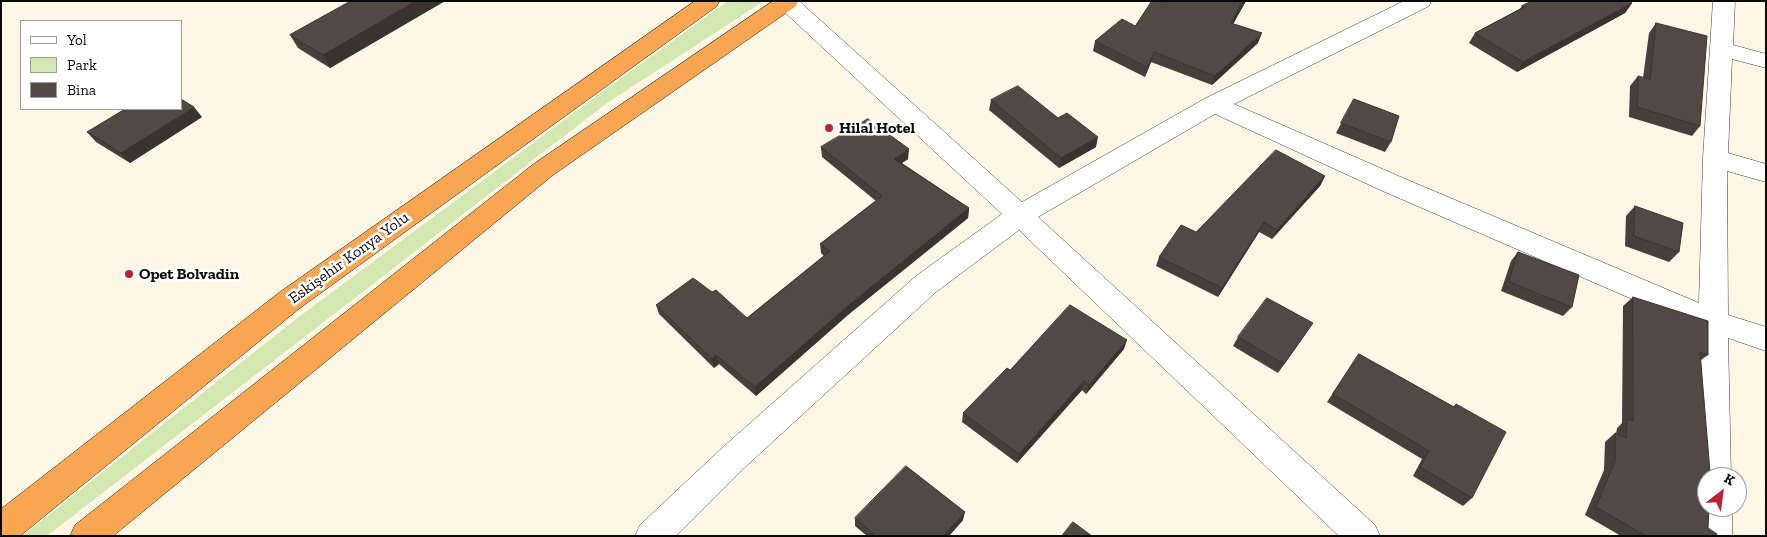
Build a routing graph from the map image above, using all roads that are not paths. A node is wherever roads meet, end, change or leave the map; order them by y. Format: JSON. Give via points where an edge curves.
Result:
{"nodes":[{"id":1,"x":709,"y":1,"type":"edge"},
{"id":2,"x":1422,"y":1,"type":"edge"},
{"id":3,"x":1724,"y":1,"type":"edge"},
{"id":4,"x":787,"y":2,"type":"edge"},
{"id":5,"x":1721,"y":49,"type":"junction"},
{"id":6,"x":1766,"y":62,"type":"edge"},
{"id":7,"x":1214,"y":104,"type":"junction"},
{"id":8,"x":1715,"y":158,"type":"junction"},
{"id":9,"x":1766,"y":174,"type":"edge"},
{"id":10,"x":1020,"y":215,"type":"junction"},
{"id":11,"x":1715,"y":322,"type":"junction"},
{"id":12,"x":1766,"y":339,"type":"edge"},
{"id":13,"x":1715,"y":467,"type":"edge"},
{"id":14,"x":1715,"y":517,"type":"edge"},
{"id":15,"x":1,"y":530,"type":"edge"},
{"id":16,"x":86,"y":536,"type":"edge"},
{"id":17,"x":652,"y":536,"type":"edge"},
{"id":18,"x":1363,"y":536,"type":"edge"},
{"id":19,"x":1715,"y":536,"type":"edge"}],
"edges":[{"from":1,"to":15,"type":"highway","name":"Eskişehir Konya Yolu","via":[[290,300]]},
{"from":2,"to":7,"type":"street"},
{"from":3,"to":5,"type":"street"},
{"from":4,"to":10,"type":"street"},
{"from":4,"to":16,"type":"highway","via":[[544,169]]},
{"from":5,"to":6,"type":"street"},
{"from":5,"to":8,"type":"street"},
{"from":7,"to":10,"type":"street"},
{"from":7,"to":11,"type":"street","via":[[1403,189]]},
{"from":8,"to":9,"type":"street"},
{"from":8,"to":11,"type":"street"},
{"from":10,"to":17,"type":"street","via":[[926,284],[732,459]]},
{"from":10,"to":18,"type":"street"},
{"from":11,"to":12,"type":"street"},
{"from":11,"to":13,"type":"street"},
{"from":14,"to":19,"type":"street"}]}
